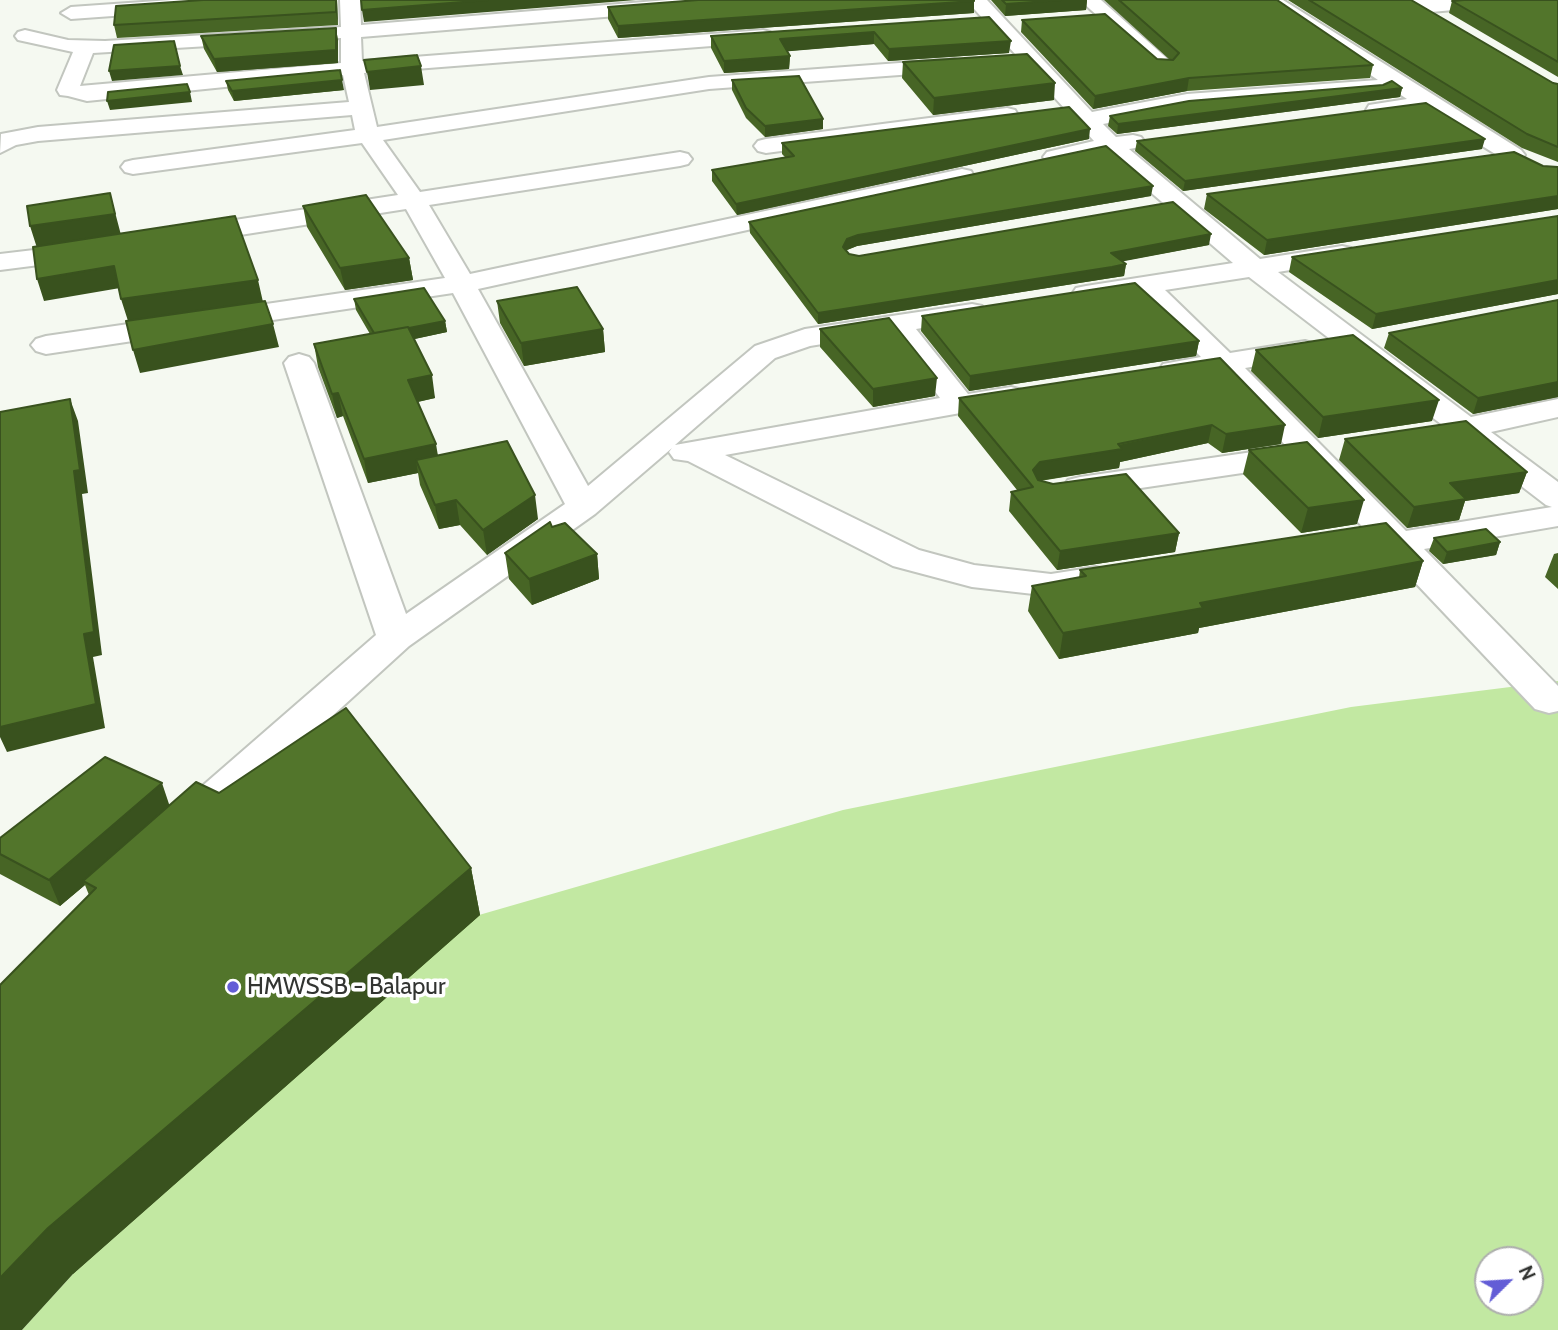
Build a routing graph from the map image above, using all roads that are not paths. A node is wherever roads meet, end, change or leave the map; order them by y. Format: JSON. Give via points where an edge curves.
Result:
{"nodes":[{"id":1,"x":99,"y":0,"type":"edge"},
{"id":2,"x":251,"y":0,"type":"edge"},
{"id":3,"x":350,"y":0,"type":"edge"},
{"id":4,"x":738,"y":0,"type":"edge"},
{"id":5,"x":1270,"y":0,"type":"edge"},
{"id":6,"x":1487,"y":0,"type":"edge"},
{"id":7,"x":650,"y":3,"type":"edge"},
{"id":8,"x":1413,"y":4,"type":"edge"},
{"id":9,"x":1087,"y":10,"type":"edge"},
{"id":10,"x":972,"y":11,"type":"edge"},
{"id":11,"x":71,"y":13,"type":"junction"},
{"id":12,"x":997,"y":23,"type":"junction"},
{"id":13,"x":1029,"y":23,"type":"edge"},
{"id":14,"x":1454,"y":28,"type":"edge"},
{"id":15,"x":349,"y":32,"type":"junction"},
{"id":16,"x":778,"y":35,"type":"edge"},
{"id":17,"x":25,"y":36,"type":"junction"},
{"id":18,"x":0,"y":40,"type":"edge"},
{"id":19,"x":670,"y":42,"type":"junction"},
{"id":20,"x":85,"y":48,"type":"junction"},
{"id":21,"x":1031,"y":60,"type":"junction"},
{"id":22,"x":1004,"y":62,"type":"edge"},
{"id":23,"x":978,"y":64,"type":"edge"},
{"id":24,"x":1164,"y":66,"type":"edge"},
{"id":25,"x":352,"y":68,"type":"junction"},
{"id":26,"x":1399,"y":85,"type":"junction"},
{"id":27,"x":68,"y":90,"type":"junction"},
{"id":28,"x":1428,"y":103,"type":"junction"},
{"id":29,"x":360,"y":108,"type":"junction"},
{"id":30,"x":1081,"y":113,"type":"junction"},
{"id":31,"x":1359,"y":113,"type":"edge"},
{"id":32,"x":368,"y":135,"type":"junction"},
{"id":33,"x":1152,"y":140,"type":"edge"},
{"id":34,"x":5,"y":142,"type":"edge"},
{"id":35,"x":1110,"y":145,"type":"junction"},
{"id":36,"x":766,"y":146,"type":"dead end"},
{"id":37,"x":1513,"y":155,"type":"junction"},
{"id":38,"x":680,"y":159,"type":"dead end"},
{"id":39,"x":1473,"y":160,"type":"edge"},
{"id":40,"x":1030,"y":162,"type":"edge"},
{"id":41,"x":133,"y":167,"type":"dead end"},
{"id":42,"x":1537,"y":167,"type":"edge"},
{"id":43,"x":990,"y":171,"type":"edge"},
{"id":44,"x":412,"y":198,"type":"junction"},
{"id":45,"x":1204,"y":198,"type":"dead end"},
{"id":46,"x":1177,"y":202,"type":"junction"},
{"id":47,"x":1150,"y":207,"type":"edge"},
{"id":48,"x":171,"y":238,"type":"edge"},
{"id":49,"x":1379,"y":248,"type":"edge"},
{"id":50,"x":104,"y":249,"type":"edge"},
{"id":51,"x":0,"y":262,"type":"edge"},
{"id":52,"x":1255,"y":268,"type":"junction"},
{"id":53,"x":462,"y":284,"type":"junction"},
{"id":54,"x":1144,"y":285,"type":"junction"},
{"id":55,"x":1062,"y":298,"type":"edge"},
{"id":56,"x":1007,"y":307,"type":"edge"},
{"id":57,"x":897,"y":324,"type":"junction"},
{"id":58,"x":1370,"y":340,"type":"junction"},
{"id":59,"x":46,"y":345,"type":"dead end"},
{"id":60,"x":1223,"y":362,"type":"junction"},
{"id":61,"x":299,"y":363,"type":"dead end"},
{"id":62,"x":1144,"y":374,"type":"edge"},
{"id":63,"x":1039,"y":391,"type":"edge"},
{"id":64,"x":960,"y":404,"type":"junction"},
{"id":65,"x":1558,"y":408,"type":"edge"},
{"id":66,"x":1467,"y":428,"type":"junction"},
{"id":67,"x":1415,"y":436,"type":"edge"},
{"id":68,"x":1350,"y":447,"type":"edge"},
{"id":69,"x":693,"y":451,"type":"junction"},
{"id":70,"x":1311,"y":453,"type":"junction"},
{"id":71,"x":638,"y":461,"type":"junction"},
{"id":72,"x":1050,"y":491,"type":"edge"},
{"id":73,"x":1558,"y":498,"type":"edge"},
{"id":74,"x":583,"y":507,"type":"junction"},
{"id":75,"x":1558,"y":516,"type":"edge"},
{"id":76,"x":1392,"y":538,"type":"junction"},
{"id":77,"x":1347,"y":539,"type":"edge"},
{"id":78,"x":1132,"y":572,"type":"edge"},
{"id":79,"x":397,"y":638,"type":"junction"},
{"id":80,"x":1558,"y":663,"type":"edge"},
{"id":81,"x":1518,"y":669,"type":"junction"},
{"id":82,"x":1549,"y":700,"type":"dead end"},
{"id":83,"x":167,"y":842,"type":"edge"}],
"edges":[{"from":1,"to":11,"type":"street"},
{"from":2,"to":11,"type":"street"},
{"from":3,"to":15,"type":"street"},
{"from":4,"to":7,"type":"street"},
{"from":5,"to":26,"type":"street"},
{"from":6,"to":8,"type":"street"},
{"from":7,"to":15,"type":"street"},
{"from":7,"to":19,"type":"street"},
{"from":8,"to":14,"type":"street"},
{"from":9,"to":24,"type":"street","via":[[1110,17]]},
{"from":10,"to":12,"type":"street"},
{"from":11,"to":17,"type":"street"},
{"from":12,"to":13,"type":"street"},
{"from":12,"to":21,"type":"street"},
{"from":15,"to":20,"type":"street"},
{"from":15,"to":25,"type":"street"},
{"from":16,"to":19,"type":"street"},
{"from":17,"to":18,"type":"street"},
{"from":17,"to":20,"type":"street"},
{"from":19,"to":25,"type":"street"},
{"from":20,"to":27,"type":"street"},
{"from":21,"to":22,"type":"street"},
{"from":21,"to":30,"type":"street"},
{"from":23,"to":32,"type":"street","via":[[709,83]]},
{"from":25,"to":27,"type":"street","via":[[87,94]]},
{"from":25,"to":29,"type":"street"},
{"from":26,"to":28,"type":"street"},
{"from":26,"to":30,"type":"street"},
{"from":27,"to":34,"type":"street"},
{"from":28,"to":31,"type":"street"},
{"from":28,"to":37,"type":"street"},
{"from":29,"to":32,"type":"street"},
{"from":29,"to":34,"type":"street"},
{"from":30,"to":35,"type":"street"},
{"from":30,"to":36,"type":"street","via":[[1041,111]]},
{"from":32,"to":41,"type":"street"},
{"from":32,"to":44,"type":"street"},
{"from":33,"to":35,"type":"street"},
{"from":35,"to":40,"type":"street"},
{"from":35,"to":46,"type":"street"},
{"from":37,"to":39,"type":"street"},
{"from":37,"to":42,"type":"street"},
{"from":38,"to":44,"type":"street"},
{"from":43,"to":53,"type":"street"},
{"from":44,"to":48,"type":"street"},
{"from":44,"to":53,"type":"street"},
{"from":45,"to":46,"type":"street"},
{"from":46,"to":47,"type":"street"},
{"from":46,"to":52,"type":"street"},
{"from":49,"to":52,"type":"street"},
{"from":50,"to":51,"type":"street"},
{"from":52,"to":54,"type":"street"},
{"from":52,"to":58,"type":"street"},
{"from":53,"to":59,"type":"street"},
{"from":53,"to":74,"type":"street"},
{"from":54,"to":55,"type":"street"},
{"from":54,"to":60,"type":"street"},
{"from":56,"to":57,"type":"street"},
{"from":57,"to":64,"type":"street"},
{"from":57,"to":71,"type":"street","via":[[805,338],[765,352]]},
{"from":58,"to":60,"type":"street"},
{"from":58,"to":66,"type":"street"},
{"from":60,"to":62,"type":"street"},
{"from":60,"to":70,"type":"street"},
{"from":61,"to":79,"type":"street"},
{"from":63,"to":64,"type":"street"},
{"from":64,"to":69,"type":"street"},
{"from":65,"to":66,"type":"street"},
{"from":66,"to":67,"type":"street"},
{"from":66,"to":73,"type":"street"},
{"from":68,"to":70,"type":"street"},
{"from":69,"to":71,"type":"street"},
{"from":69,"to":78,"type":"street","via":[[906,558],[972,576],[1051,584]]},
{"from":70,"to":72,"type":"street"},
{"from":70,"to":76,"type":"street"},
{"from":71,"to":74,"type":"street"},
{"from":74,"to":79,"type":"street"},
{"from":75,"to":76,"type":"street"},
{"from":76,"to":77,"type":"street"},
{"from":76,"to":81,"type":"street"},
{"from":79,"to":83,"type":"street"},
{"from":80,"to":81,"type":"street"},
{"from":81,"to":82,"type":"street"}]}
